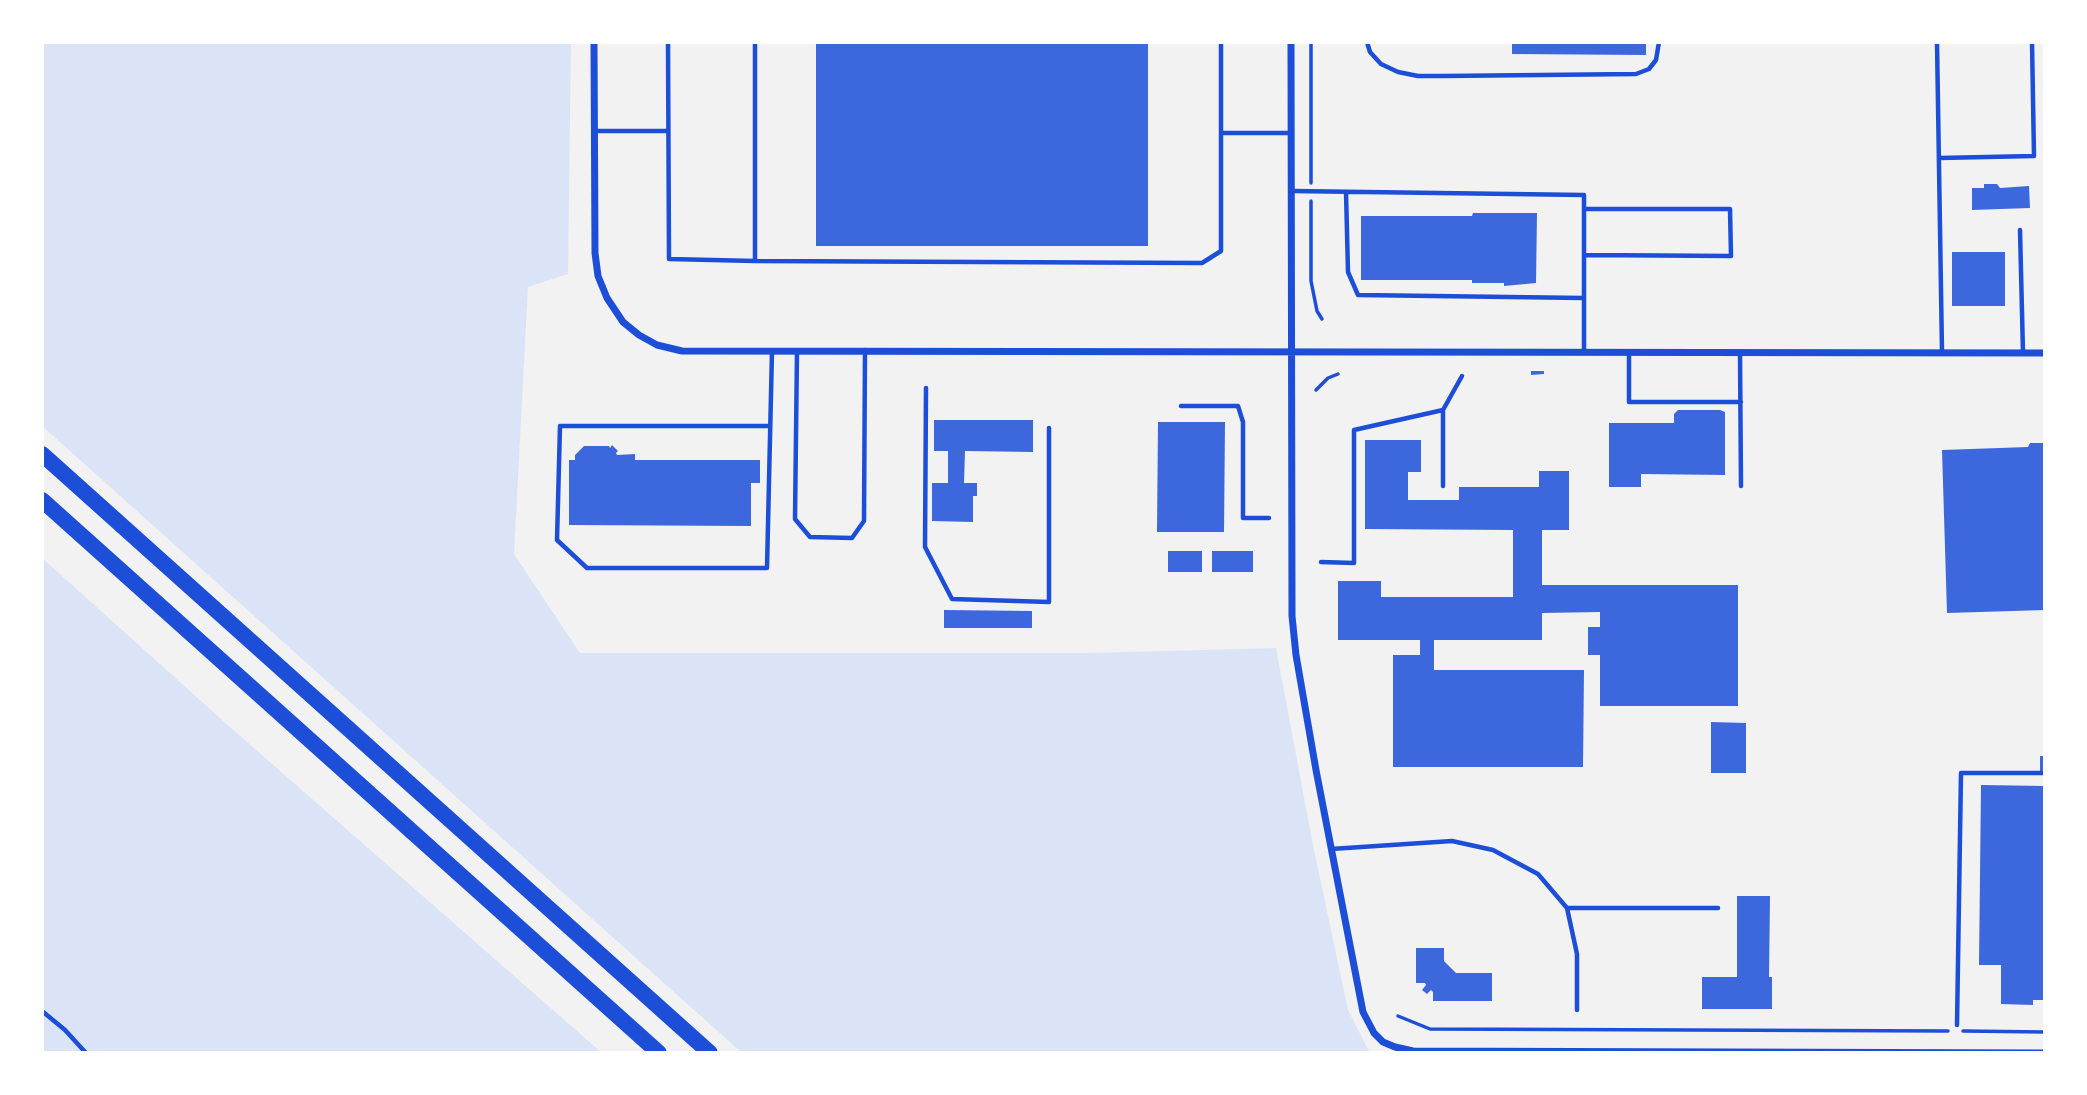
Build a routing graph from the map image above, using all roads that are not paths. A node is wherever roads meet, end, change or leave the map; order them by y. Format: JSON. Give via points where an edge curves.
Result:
{"nodes":[{"id":1,"x":594,"y":42,"type":"edge"},
{"id":2,"x":668,"y":42,"type":"edge"},
{"id":3,"x":755,"y":42,"type":"edge"},
{"id":4,"x":1221,"y":42,"type":"edge"},
{"id":5,"x":1291,"y":42,"type":"edge"},
{"id":6,"x":1367,"y":42,"type":"edge"},
{"id":7,"x":1659,"y":42,"type":"edge"},
{"id":8,"x":1937,"y":42,"type":"edge"},
{"id":9,"x":2032,"y":42,"type":"edge"},
{"id":10,"x":593,"y":131,"type":"junction"},
{"id":11,"x":668,"y":131,"type":"junction"},
{"id":12,"x":1291,"y":133,"type":"junction"},
{"id":13,"x":1221,"y":134,"type":"junction"},
{"id":14,"x":1939,"y":158,"type":"junction"},
{"id":15,"x":1291,"y":191,"type":"junction"},
{"id":16,"x":1346,"y":192,"type":"junction"},
{"id":17,"x":1584,"y":209,"type":"junction"},
{"id":18,"x":2020,"y":230,"type":"dead end"},
{"id":19,"x":1584,"y":255,"type":"junction"},
{"id":20,"x":755,"y":261,"type":"junction"},
{"id":21,"x":1584,"y":298,"type":"junction"},
{"id":22,"x":772,"y":350,"type":"junction"},
{"id":23,"x":797,"y":350,"type":"junction"},
{"id":24,"x":865,"y":350,"type":"junction"},
{"id":25,"x":1292,"y":353,"type":"junction"},
{"id":26,"x":1584,"y":353,"type":"junction"},
{"id":27,"x":1629,"y":353,"type":"junction"},
{"id":28,"x":1740,"y":353,"type":"junction"},
{"id":29,"x":1942,"y":353,"type":"junction"},
{"id":30,"x":2023,"y":353,"type":"junction"},
{"id":31,"x":2045,"y":353,"type":"edge"},
{"id":32,"x":1462,"y":376,"type":"dead end"},
{"id":33,"x":926,"y":388,"type":"dead end"},
{"id":34,"x":1741,"y":402,"type":"junction"},
{"id":35,"x":1181,"y":406,"type":"dead end"},
{"id":36,"x":1443,"y":410,"type":"junction"},
{"id":37,"x":770,"y":426,"type":"junction"},
{"id":38,"x":1049,"y":428,"type":"dead end"},
{"id":39,"x":42,"y":454,"type":"edge"},
{"id":40,"x":1443,"y":486,"type":"dead end"},
{"id":41,"x":1741,"y":486,"type":"dead end"},
{"id":42,"x":42,"y":500,"type":"edge"},
{"id":43,"x":1269,"y":518,"type":"dead end"},
{"id":44,"x":1321,"y":562,"type":"dead end"},
{"id":45,"x":2045,"y":773,"type":"edge"},
{"id":46,"x":1331,"y":849,"type":"junction"},
{"id":47,"x":1567,"y":908,"type":"junction"},
{"id":48,"x":1718,"y":908,"type":"dead end"},
{"id":49,"x":1577,"y":1010,"type":"dead end"},
{"id":50,"x":42,"y":1011,"type":"edge"},
{"id":51,"x":1957,"y":1025,"type":"dead end"},
{"id":52,"x":2045,"y":1052,"type":"edge"},
{"id":53,"x":86,"y":1053,"type":"edge"},
{"id":54,"x":659,"y":1053,"type":"edge"},
{"id":55,"x":710,"y":1053,"type":"edge"}],
"edges":[{"from":1,"to":10,"type":"street"},
{"from":2,"to":11,"type":"lane"},
{"from":3,"to":20,"type":"lane"},
{"from":4,"to":13,"type":"lane"},
{"from":5,"to":12,"type":"street"},
{"from":6,"to":7,"type":"lane","via":[[1381,64],[1418,76],[1636,74],[1656,60]]},
{"from":8,"to":14,"type":"lane"},
{"from":9,"to":14,"type":"lane","via":[[2034,156]]},
{"from":10,"to":11,"type":"lane"},
{"from":10,"to":22,"type":"street","via":[[594,253],[607,298],[623,322],[657,345],[682,351]]},
{"from":11,"to":20,"type":"lane","via":[[669,259]]},
{"from":12,"to":13,"type":"lane"},
{"from":12,"to":15,"type":"street"},
{"from":13,"to":20,"type":"lane","via":[[1221,251],[1202,263]]},
{"from":14,"to":29,"type":"lane"},
{"from":15,"to":16,"type":"lane"},
{"from":15,"to":25,"type":"street"},
{"from":16,"to":17,"type":"lane","via":[[1584,195]]},
{"from":16,"to":21,"type":"lane","via":[[1348,272],[1358,295]]},
{"from":17,"to":19,"type":"lane"},
{"from":17,"to":19,"type":"lane","via":[[1730,209],[1731,256]]},
{"from":18,"to":30,"type":"lane"},
{"from":19,"to":21,"type":"lane"},
{"from":21,"to":26,"type":"lane"},
{"from":22,"to":23,"type":"street"},
{"from":22,"to":37,"type":"lane"},
{"from":23,"to":24,"type":"street"},
{"from":23,"to":24,"type":"lane","via":[[795,519],[810,537],[852,538],[864,521]]},
{"from":24,"to":25,"type":"street"},
{"from":25,"to":26,"type":"street"},
{"from":25,"to":46,"type":"street","via":[[1292,616]]},
{"from":26,"to":27,"type":"street"},
{"from":27,"to":28,"type":"street"},
{"from":27,"to":34,"type":"lane","via":[[1629,402]]},
{"from":28,"to":29,"type":"street"},
{"from":28,"to":34,"type":"lane"},
{"from":29,"to":30,"type":"street"},
{"from":30,"to":31,"type":"street"},
{"from":32,"to":36,"type":"lane"},
{"from":33,"to":38,"type":"lane","via":[[925,547],[952,599],[1049,602]]},
{"from":34,"to":41,"type":"lane"},
{"from":35,"to":43,"type":"lane","via":[[1238,405],[1243,422],[1243,518]]},
{"from":36,"to":40,"type":"lane"},
{"from":36,"to":44,"type":"lane","via":[[1354,430],[1354,563]]},
{"from":37,"to":37,"type":"lane","via":[[767,568],[587,568],[557,540],[560,426]]},
{"from":39,"to":55,"type":"highway"},
{"from":42,"to":54,"type":"highway"},
{"from":45,"to":51,"type":"lane","via":[[1961,773]]},
{"from":46,"to":47,"type":"lane","via":[[1452,841],[1493,850],[1538,874]]},
{"from":46,"to":52,"type":"street","via":[[1363,1012],[1374,1033],[1395,1047],[1413,1051]]},
{"from":47,"to":48,"type":"lane"},
{"from":47,"to":49,"type":"lane","via":[[1577,954]]},
{"from":50,"to":53,"type":"lane"}]}
